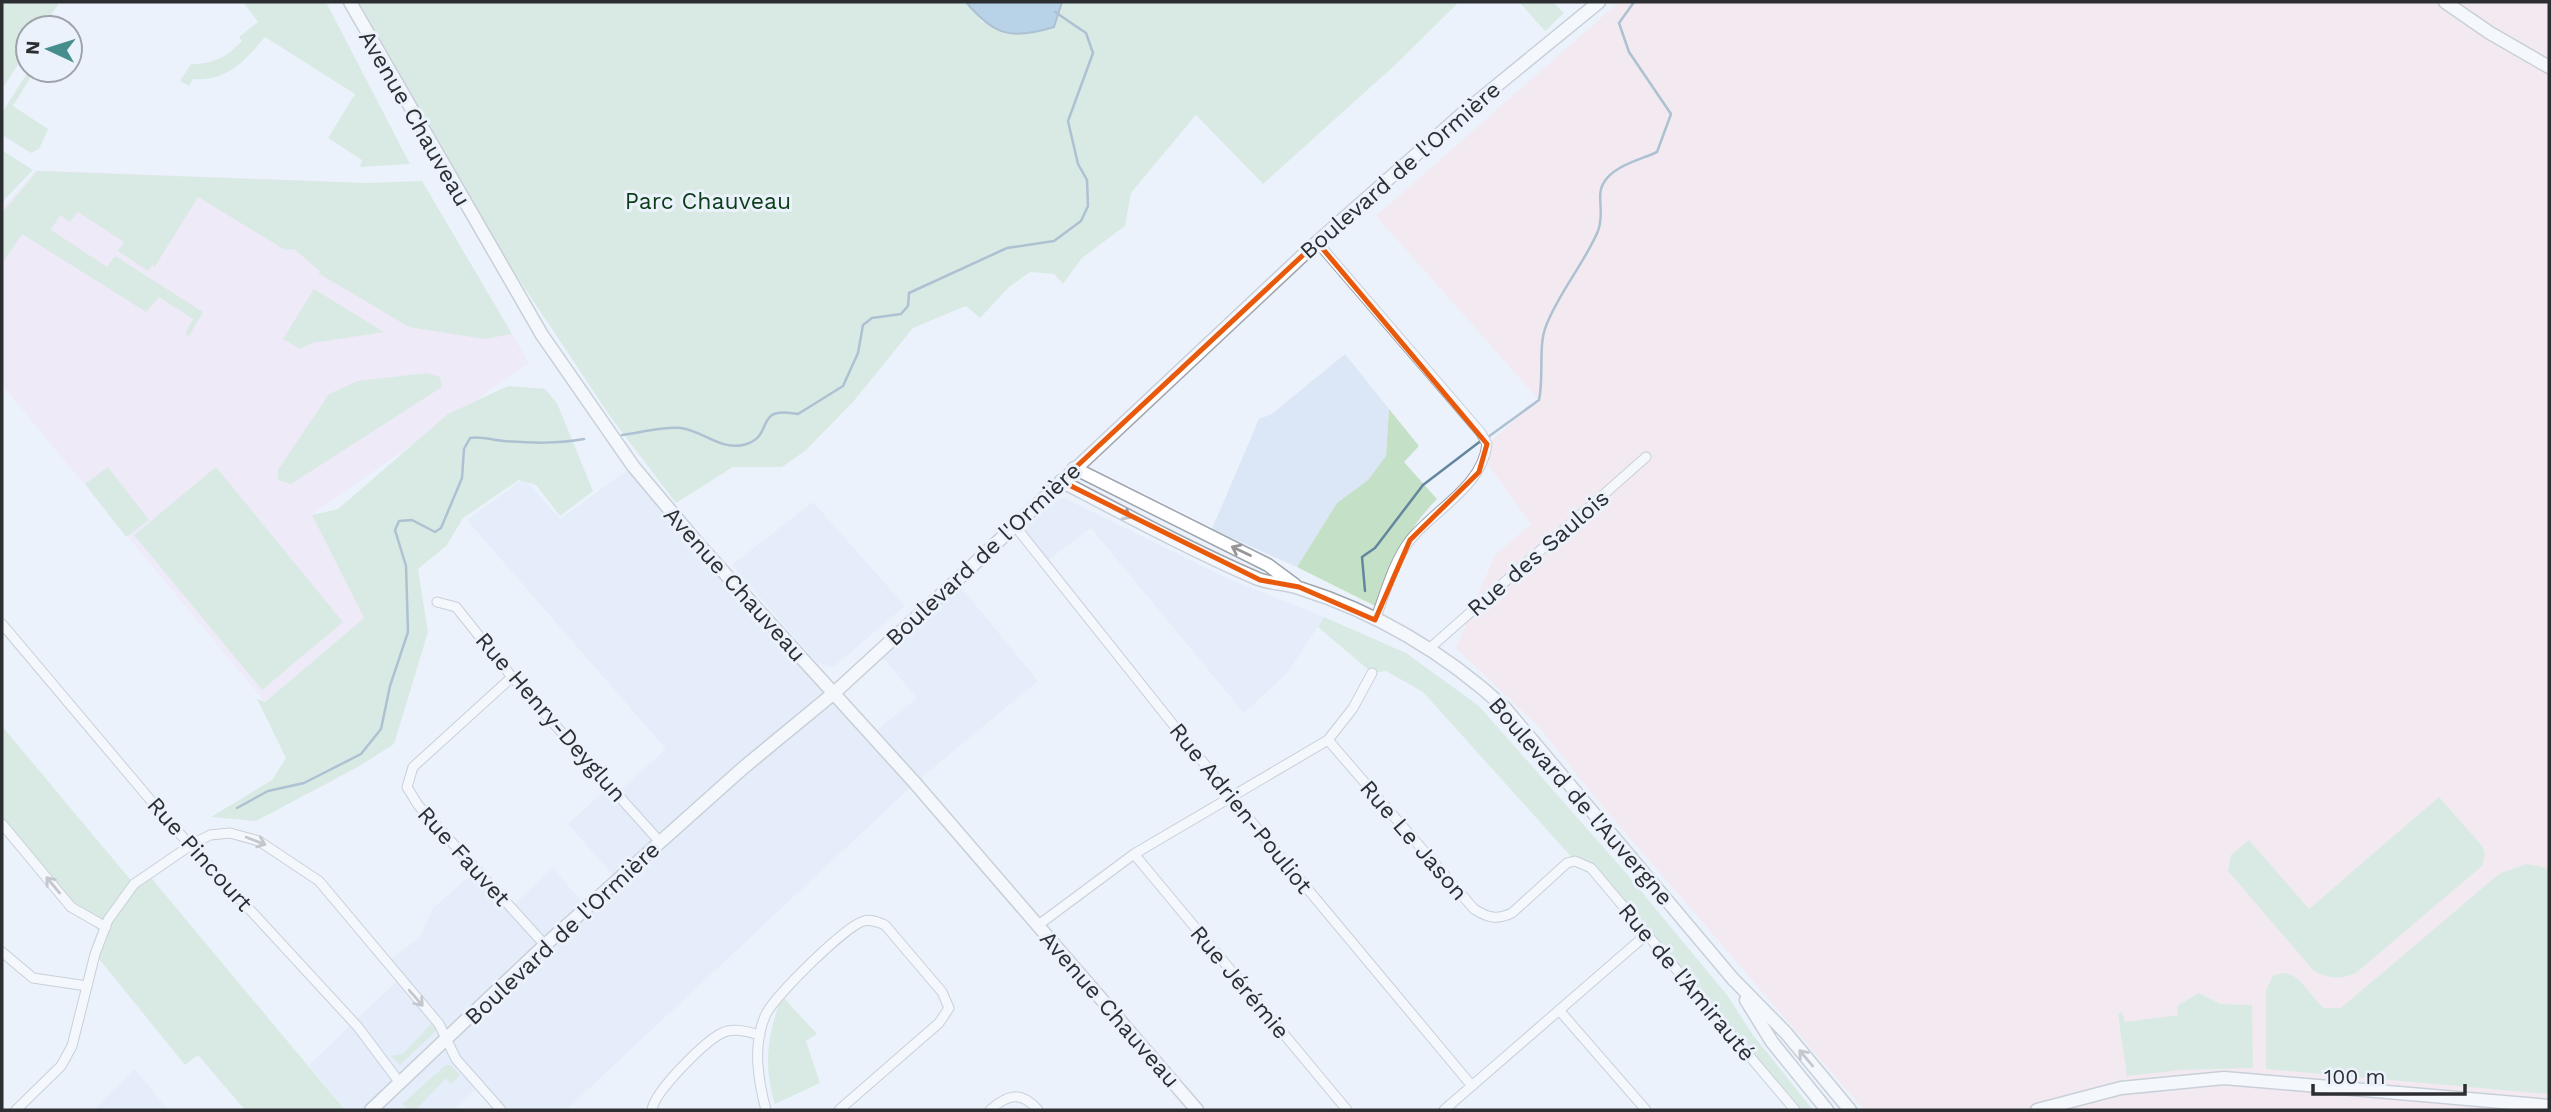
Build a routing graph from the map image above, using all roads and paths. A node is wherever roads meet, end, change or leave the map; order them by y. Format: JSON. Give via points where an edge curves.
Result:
{"nodes":[{"id":1,"x":350,"y":2,"type":"edge"},
{"id":2,"x":1599,"y":2,"type":"edge"},
{"id":3,"x":2445,"y":2,"type":"edge"},
{"id":4,"x":2549,"y":66,"type":"edge"},
{"id":5,"x":1317,"y":242,"type":"junction"},
{"id":6,"x":1646,"y":457,"type":"dead end"},
{"id":7,"x":1074,"y":468,"type":"junction"},
{"id":8,"x":1061,"y":481,"type":"junction"},
{"id":9,"x":1015,"y":526,"type":"junction"},
{"id":10,"x":1299,"y":587,"type":"junction"},
{"id":11,"x":437,"y":602,"type":"dead end"},
{"id":12,"x":1376,"y":620,"type":"junction"},
{"id":13,"x":2,"y":624,"type":"edge"},
{"id":14,"x":1430,"y":648,"type":"junction"},
{"id":15,"x":1372,"y":673,"type":"dead end"},
{"id":16,"x":512,"y":677,"type":"junction"},
{"id":17,"x":834,"y":692,"type":"junction"},
{"id":18,"x":1328,"y":740,"type":"junction"},
{"id":19,"x":1230,"y":796,"type":"junction"},
{"id":20,"x":2,"y":824,"type":"edge"},
{"id":21,"x":660,"y":842,"type":"junction"},
{"id":22,"x":191,"y":845,"type":"junction"},
{"id":23,"x":1134,"y":854,"type":"junction"},
{"id":24,"x":1576,"y":861,"type":"joint"},
{"id":25,"x":1037,"y":926,"type":"junction"},
{"id":26,"x":106,"y":927,"type":"junction"},
{"id":27,"x":1647,"y":934,"type":"junction"},
{"id":28,"x":545,"y":944,"type":"junction"},
{"id":29,"x":2,"y":952,"type":"edge"},
{"id":30,"x":1733,"y":979,"type":"junction"},
{"id":31,"x":86,"y":986,"type":"junction"},
{"id":32,"x":1559,"y":1010,"type":"junction"},
{"id":33,"x":760,"y":1035,"type":"junction"},
{"id":34,"x":448,"y":1040,"type":"junction"},
{"id":35,"x":400,"y":1083,"type":"junction"},
{"id":36,"x":1472,"y":1086,"type":"junction"},
{"id":37,"x":2058,"y":1105,"type":"junction"},
{"id":38,"x":2549,"y":1105,"type":"edge"},
{"id":39,"x":16,"y":1110,"type":"edge"},
{"id":40,"x":370,"y":1110,"type":"edge"},
{"id":41,"x":500,"y":1110,"type":"edge"},
{"id":42,"x":652,"y":1110,"type":"edge"},
{"id":43,"x":766,"y":1110,"type":"edge"},
{"id":44,"x":839,"y":1110,"type":"edge"},
{"id":45,"x":990,"y":1110,"type":"edge"},
{"id":46,"x":1038,"y":1110,"type":"edge"},
{"id":47,"x":1197,"y":1110,"type":"edge"},
{"id":48,"x":1347,"y":1110,"type":"edge"},
{"id":49,"x":1444,"y":1110,"type":"edge"},
{"id":50,"x":1646,"y":1110,"type":"edge"},
{"id":51,"x":1794,"y":1110,"type":"edge"},
{"id":52,"x":1827,"y":1110,"type":"edge"},
{"id":53,"x":1850,"y":1110,"type":"edge"},
{"id":54,"x":2037,"y":1110,"type":"edge"},
{"id":55,"x":2046,"y":1110,"type":"edge"}],
"edges":[{"from":1,"to":17,"type":"main road","name":"Avenue Chauveau","via":[[488,245],[596,415],[665,507]]},
{"from":2,"to":5,"type":"main road","name":"Boulevard de l'Ormière"},
{"from":3,"to":4,"type":"main road"},
{"from":5,"to":7,"type":"main road","name":"Boulevard de l'Ormière"},
{"from":5,"to":12,"type":"street","via":[[1487,444],[1479,472],[1410,540]]},
{"from":6,"to":14,"type":"street","name":"Rue des Saulois"},
{"from":7,"to":8,"type":"main road","name":"Boulevard de l'Ormière"},
{"from":10,"to":7,"type":"main road","name":"Boulevard de l'Auvergne","one_way":true,"via":[[1268,565]]},
{"from":8,"to":9,"type":"main road","name":"Boulevard de l'Ormière"},
{"from":8,"to":10,"type":"main road","name":"Boulevard de l'Auvergne","one_way":true,"via":[[1261,580]]},
{"from":9,"to":17,"type":"main road","name":"Boulevard de l'Ormière"},
{"from":9,"to":19,"type":"street","name":"Rue Adrien-Pouliot"},
{"from":10,"to":12,"type":"main road","name":"Boulevard de l'Auvergne"},
{"from":11,"to":16,"type":"street","name":"Rue Henry-Deyglun","via":[[456,607]]},
{"from":12,"to":14,"type":"main road","name":"Boulevard de l'Auvergne"},
{"from":13,"to":22,"type":"street","name":"Rue Pincourt"},
{"from":14,"to":30,"type":"main road","name":"Boulevard de l'Auvergne","via":[[1505,708]]},
{"from":15,"to":18,"type":"street"},
{"from":16,"to":21,"type":"street","name":"Rue Henry-Deyglun"},
{"from":16,"to":28,"type":"street","name":"Rue Fauvet","via":[[413,767],[407,787]]},
{"from":17,"to":21,"type":"main road","name":"Boulevard de l'Ormière"},
{"from":17,"to":25,"type":"main road","name":"Avenue Chauveau"},
{"from":18,"to":19,"type":"street"},
{"from":18,"to":24,"type":"street","name":"Rue Le Jason","via":[[1482,914],[1502,918],[1512,913],[1559,868]]},
{"from":19,"to":23,"type":"street"},
{"from":19,"to":36,"type":"street","name":"Rue Adrien-Pouliot"},
{"from":26,"to":20,"type":"street","one_way":true,"via":[[71,907]]},
{"from":21,"to":28,"type":"main road","name":"Boulevard de l'Ormière"},
{"from":22,"to":26,"type":"street","via":[[134,884]]},
{"from":22,"to":34,"type":"street","one_way":true,"via":[[210,835],[230,833],[259,841],[289,858],[319,881]]},
{"from":22,"to":35,"type":"street","name":"Rue Pincourt","via":[[358,1027]]},
{"from":23,"to":25,"type":"street"},
{"from":23,"to":48,"type":"street","name":"Rue Jérémie"},
{"from":24,"to":27,"type":"street","name":"Rue de l'Amirauté","via":[[1591,868]]},
{"from":25,"to":47,"type":"main road","name":"Avenue Chauveau"},
{"from":26,"to":31,"type":"street"},
{"from":27,"to":32,"type":"street"},
{"from":27,"to":51,"type":"street","name":"Rue de l'Amirauté"},
{"from":28,"to":34,"type":"main road","name":"Boulevard de l'Ormière"},
{"from":29,"to":31,"type":"street","via":[[33,978]]},
{"from":30,"to":52,"type":"main road","name":"Boulevard de l'Auvergne","via":[[1772,1042]]},
{"from":53,"to":30,"type":"main road","name":"Boulevard de l'Auvergne","one_way":true,"via":[[1786,1033]]},
{"from":31,"to":39,"type":"street","via":[[72,1046],[61,1066]]},
{"from":32,"to":36,"type":"street"},
{"from":32,"to":50,"type":"street"},
{"from":33,"to":42,"type":"street","via":[[734,1030],[722,1033],[661,1092]]},
{"from":33,"to":43,"type":"street","via":[[759,1077]]},
{"from":33,"to":44,"type":"street","via":[[775,1000],[852,927],[871,920],[885,925],[942,992],[949,1009],[939,1023]]},
{"from":34,"to":35,"type":"main road","name":"Boulevard de l'Ormière"},
{"from":34,"to":41,"type":"street","via":[[456,1059]]},
{"from":35,"to":40,"type":"main road","name":"Boulevard de l'Ormière"},
{"from":36,"to":49,"type":"street"},
{"from":37,"to":38,"type":"main road","via":[[2121,1088],[2224,1078]]},
{"from":37,"to":54,"type":"main road"},
{"from":37,"to":55,"type":"main road"},
{"from":45,"to":46,"type":"street","via":[[1015,1096],[1025,1097]]}]}
